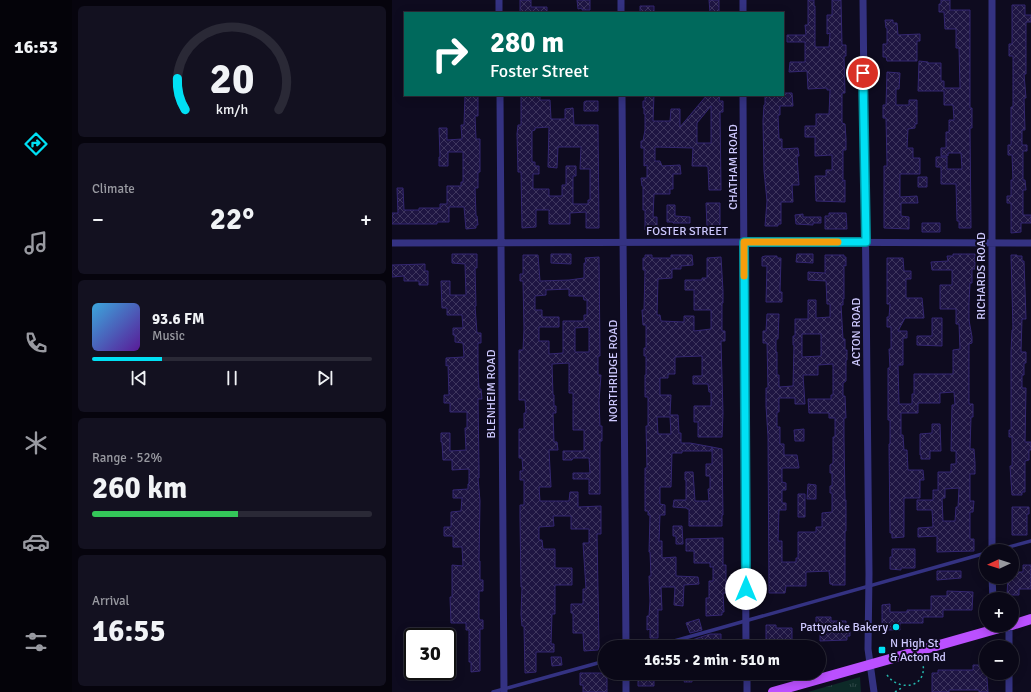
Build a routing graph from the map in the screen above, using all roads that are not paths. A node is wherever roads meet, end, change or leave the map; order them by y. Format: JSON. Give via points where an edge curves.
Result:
{"nodes":[{"id":1,"x":499,"y":0,"type":"edge"},
{"id":2,"x":621,"y":0,"type":"edge"},
{"id":3,"x":743,"y":0,"type":"edge"},
{"id":4,"x":863,"y":0,"type":"edge"},
{"id":5,"x":992,"y":0,"type":"edge"},
{"id":6,"x":499,"y":12,"type":"edge"},
{"id":7,"x":621,"y":12,"type":"edge"},
{"id":8,"x":743,"y":12,"type":"edge"},
{"id":9,"x":500,"y":96,"type":"edge"},
{"id":10,"x":622,"y":96,"type":"edge"},
{"id":11,"x":743,"y":96,"type":"edge"},
{"id":12,"x":501,"y":242,"type":"junction"},
{"id":13,"x":623,"y":242,"type":"junction"},
{"id":14,"x":744,"y":242,"type":"junction"},
{"id":15,"x":866,"y":242,"type":"junction"},
{"id":16,"x":392,"y":243,"type":"edge"},
{"id":17,"x":992,"y":243,"type":"junction"},
{"id":18,"x":1031,"y":243,"type":"edge"},
{"id":19,"x":1031,"y":541,"type":"edge"},
{"id":20,"x":993,"y":544,"type":"edge"},
{"id":21,"x":1019,"y":544,"type":"edge"},
{"id":22,"x":979,"y":555,"type":"edge"},
{"id":23,"x":869,"y":586,"type":"junction"},
{"id":24,"x":1031,"y":619,"type":"edge"},
{"id":25,"x":746,"y":621,"type":"junction"},
{"id":26,"x":1019,"y":622,"type":"edge"},
{"id":27,"x":979,"y":631,"type":"edge"},
{"id":28,"x":626,"y":640,"type":"edge"},
{"id":29,"x":678,"y":640,"type":"edge"},
{"id":30,"x":746,"y":640,"type":"edge"},
{"id":31,"x":598,"y":663,"type":"edge"},
{"id":32,"x":870,"y":664,"type":"junction"},
{"id":33,"x":626,"y":680,"type":"edge"},
{"id":34,"x":747,"y":680,"type":"edge"},
{"id":35,"x":1009,"y":680,"type":"edge"},
{"id":36,"x":504,"y":691,"type":"edge"},
{"id":37,"x":493,"y":692,"type":"edge"},
{"id":38,"x":626,"y":692,"type":"edge"},
{"id":39,"x":746,"y":692,"type":"edge"},
{"id":40,"x":773,"y":692,"type":"edge"},
{"id":41,"x":874,"y":692,"type":"edge"},
{"id":42,"x":1009,"y":692,"type":"edge"}],
"edges":[{"from":1,"to":6,"type":"street"},
{"from":2,"to":7,"type":"street"},
{"from":3,"to":8,"type":"street"},
{"from":4,"to":15,"type":"street","name":"ACTON ROAD"},
{"from":5,"to":17,"type":"street","name":"RICHARDS ROAD"},
{"from":9,"to":12,"type":"street","name":"BLENHEIM ROAD"},
{"from":10,"to":13,"type":"street","name":"NORTHRIDGE ROAD"},
{"from":11,"to":14,"type":"street","name":"CHATHAM ROAD"},
{"from":12,"to":13,"type":"street","name":"FOSTER STREET"},
{"from":12,"to":16,"type":"street","name":"FOSTER STREET"},
{"from":12,"to":36,"type":"street","name":"BLENHEIM ROAD"},
{"from":13,"to":14,"type":"street","name":"FOSTER STREET"},
{"from":13,"to":28,"type":"street","name":"NORTHRIDGE ROAD"},
{"from":14,"to":15,"type":"street","name":"FOSTER STREET"},
{"from":14,"to":25,"type":"street","name":"CHATHAM ROAD"},
{"from":15,"to":17,"type":"street","name":"FOSTER STREET"},
{"from":15,"to":23,"type":"street","name":"ACTON ROAD"},
{"from":17,"to":18,"type":"street","name":"FOSTER STREET"},
{"from":17,"to":20,"type":"street","name":"RICHARDS ROAD"},
{"from":19,"to":21,"type":"lane"},
{"from":22,"to":23,"type":"lane"},
{"from":23,"to":25,"type":"lane"},
{"from":23,"to":32,"type":"street","name":"ACTON ROAD"},
{"from":24,"to":26,"type":"main road"},
{"from":25,"to":29,"type":"lane"},
{"from":25,"to":30,"type":"street","name":"CHATHAM ROAD"},
{"from":27,"to":32,"type":"main road"},
{"from":31,"to":36,"type":"lane"},
{"from":32,"to":40,"type":"main road"},
{"from":32,"to":41,"type":"street","name":"ACTON ROAD"},
{"from":33,"to":38,"type":"street"},
{"from":34,"to":39,"type":"street"},
{"from":35,"to":42,"type":"street"},
{"from":36,"to":37,"type":"lane"}]}
